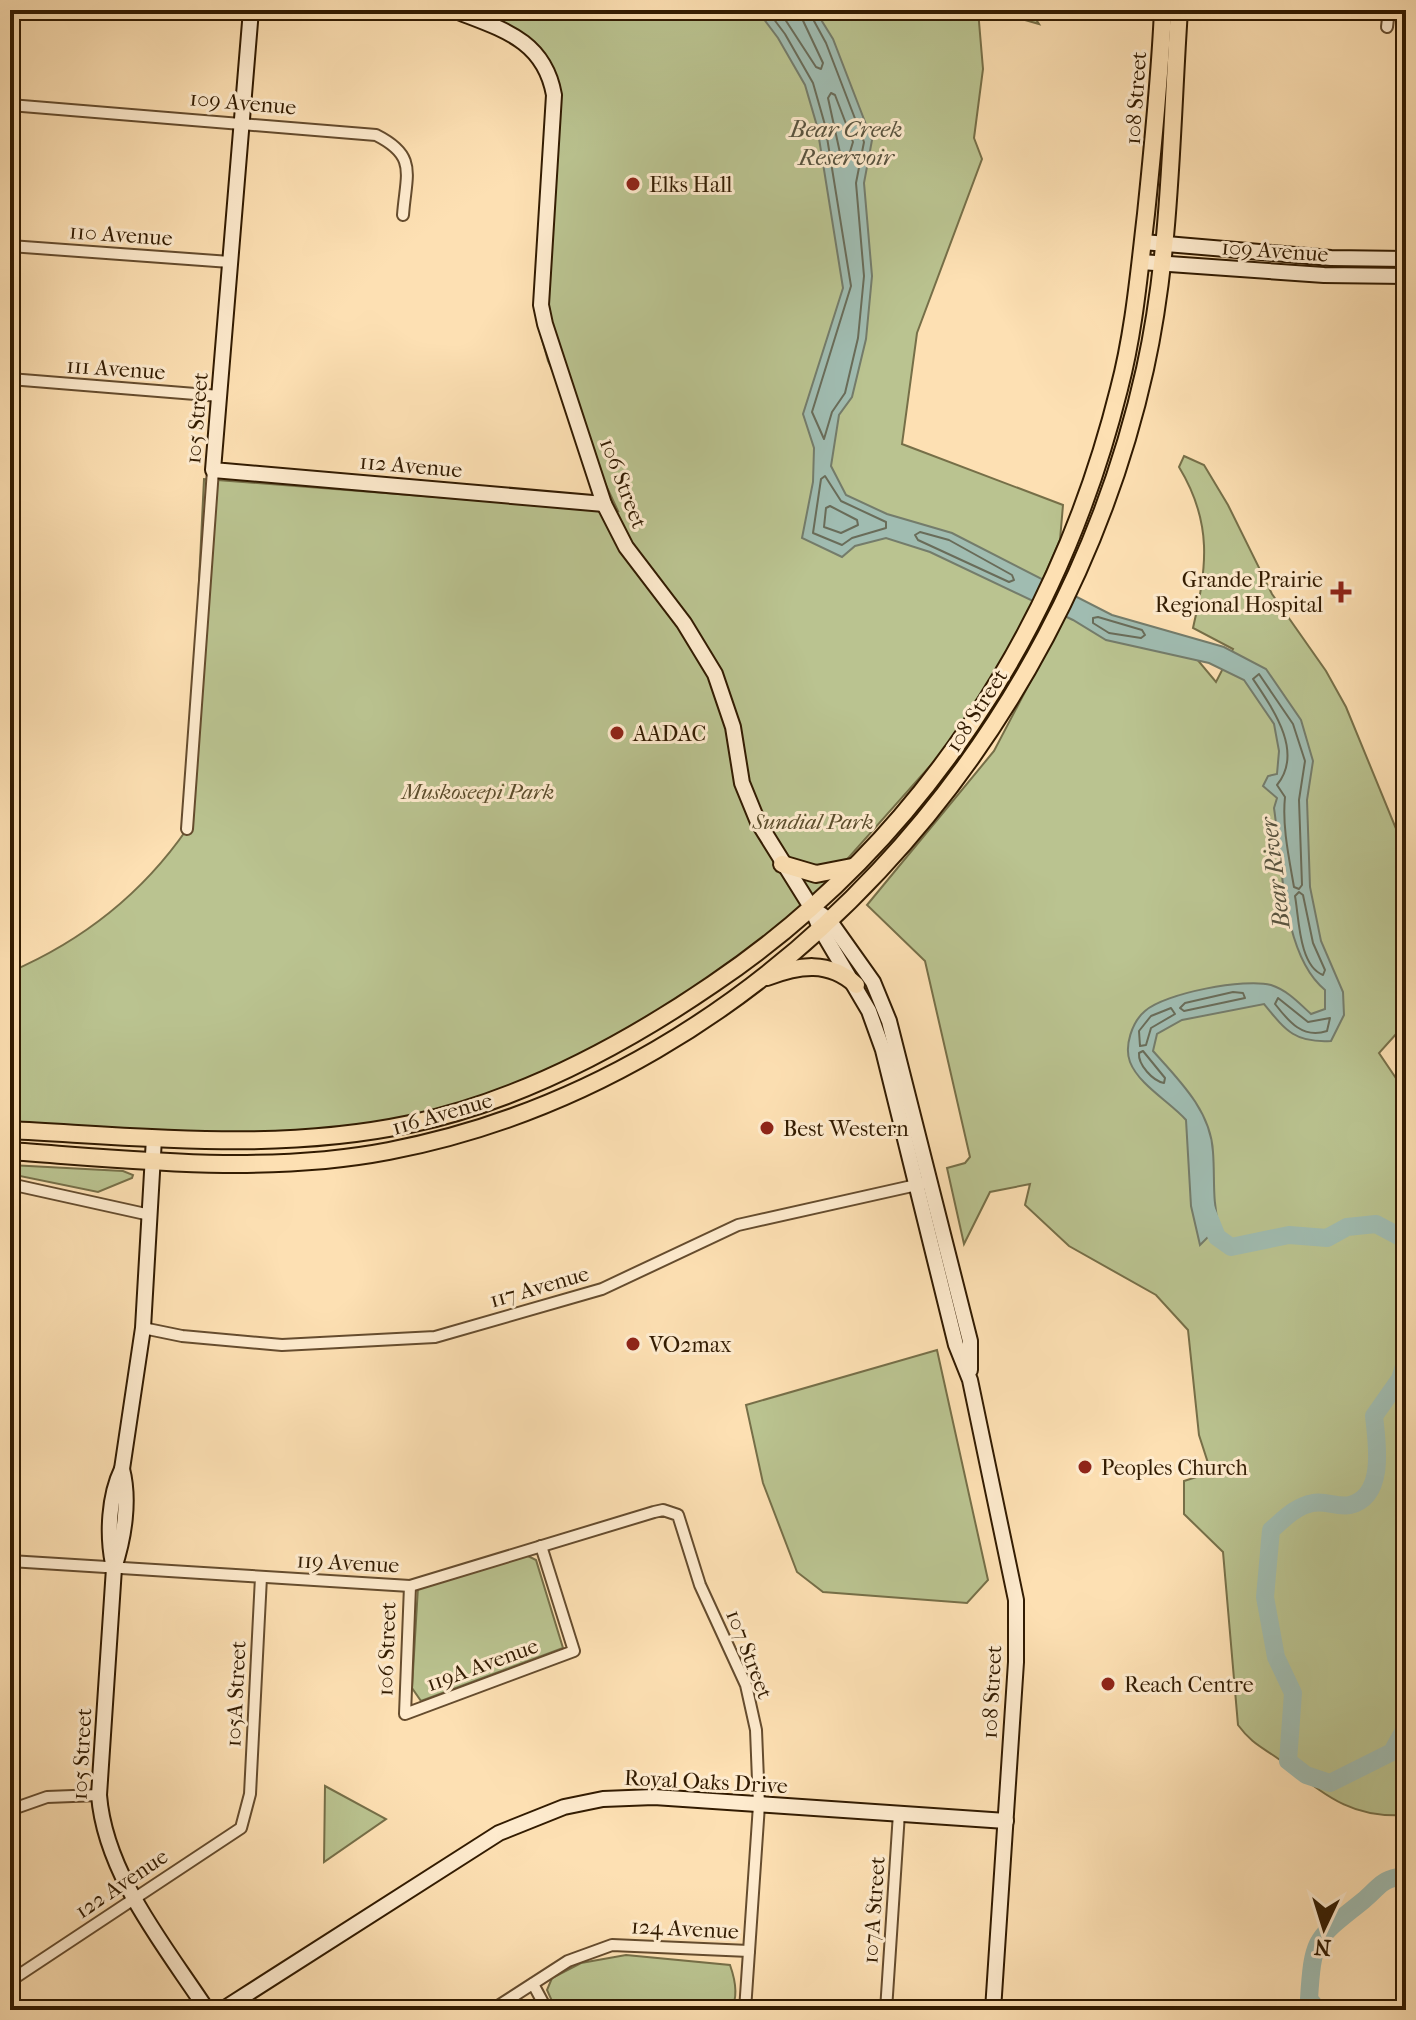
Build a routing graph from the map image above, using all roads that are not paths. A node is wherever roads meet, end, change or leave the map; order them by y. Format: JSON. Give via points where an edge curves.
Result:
{"nodes":[{"id":1,"x":251,"y":10,"type":"edge"},
{"id":2,"x":453,"y":10,"type":"edge"},
{"id":3,"x":1163,"y":10,"type":"edge"},
{"id":4,"x":1179,"y":10,"type":"edge"},
{"id":5,"x":1389,"y":10,"type":"edge"},
{"id":6,"x":1387,"y":27,"type":"dead end"},
{"id":7,"x":10,"y":105,"type":"edge"},
{"id":8,"x":241,"y":123,"type":"junction"},
{"id":9,"x":403,"y":215,"type":"dead end"},
{"id":10,"x":1143,"y":242,"type":"junction"},
{"id":11,"x":1163,"y":244,"type":"junction"},
{"id":12,"x":10,"y":246,"type":"edge"},
{"id":13,"x":1406,"y":259,"type":"edge"},
{"id":14,"x":230,"y":262,"type":"junction"},
{"id":15,"x":1141,"y":262,"type":"junction"},
{"id":16,"x":1161,"y":265,"type":"junction"},
{"id":17,"x":1406,"y":276,"type":"edge"},
{"id":18,"x":10,"y":379,"type":"edge"},
{"id":19,"x":220,"y":396,"type":"junction"},
{"id":20,"x":213,"y":470,"type":"junction"},
{"id":21,"x":604,"y":504,"type":"junction"},
{"id":22,"x":187,"y":829,"type":"dead end"},
{"id":23,"x":782,"y":864,"type":"junction"},
{"id":24,"x":858,"y":866,"type":"junction"},
{"id":25,"x":811,"y":907,"type":"junction"},
{"id":26,"x":824,"y":924,"type":"junction"},
{"id":27,"x":754,"y":981,"type":"junction"},
{"id":28,"x":856,"y":985,"type":"junction"},
{"id":29,"x":10,"y":1130,"type":"edge"},
{"id":30,"x":154,"y":1138,"type":"junction"},
{"id":31,"x":10,"y":1151,"type":"edge"},
{"id":32,"x":153,"y":1161,"type":"junction"},
{"id":33,"x":924,"y":1183,"type":"junction"},
{"id":34,"x":10,"y":1184,"type":"edge"},
{"id":35,"x":150,"y":1215,"type":"junction"},
{"id":36,"x":143,"y":1328,"type":"junction"},
{"id":37,"x":672,"y":1512,"type":"joint"},
{"id":38,"x":541,"y":1546,"type":"junction"},
{"id":39,"x":10,"y":1561,"type":"edge"},
{"id":40,"x":114,"y":1568,"type":"junction"},
{"id":41,"x":261,"y":1577,"type":"junction"},
{"id":42,"x":410,"y":1586,"type":"junction"},
{"id":43,"x":405,"y":1714,"type":"joint"},
{"id":44,"x":99,"y":1795,"type":"junction"},
{"id":45,"x":759,"y":1805,"type":"junction"},
{"id":46,"x":10,"y":1810,"type":"edge"},
{"id":47,"x":246,"y":1812,"type":"joint"},
{"id":48,"x":899,"y":1813,"type":"junction"},
{"id":49,"x":1006,"y":1821,"type":"junction"},
{"id":50,"x":134,"y":1898,"type":"junction"},
{"id":51,"x":749,"y":1951,"type":"junction"},
{"id":52,"x":10,"y":1981,"type":"edge"},
{"id":53,"x":533,"y":1984,"type":"junction"},
{"id":54,"x":207,"y":2010,"type":"edge"},
{"id":55,"x":222,"y":2010,"type":"edge"},
{"id":56,"x":492,"y":2010,"type":"edge"},
{"id":57,"x":547,"y":2010,"type":"edge"},
{"id":58,"x":745,"y":2010,"type":"edge"},
{"id":59,"x":886,"y":2010,"type":"edge"},
{"id":60,"x":993,"y":2010,"type":"edge"}],
"edges":[{"from":1,"to":8,"type":"street","name":"105 Street"},
{"from":2,"to":21,"type":"street","name":"106 Street","via":[[523,41],[538,55],[551,80],[541,305]]},
{"from":3,"to":10,"type":"main road","name":"108 Street"},
{"from":4,"to":11,"type":"main road","name":"108 Street"},
{"from":5,"to":6,"type":"street"},
{"from":7,"to":8,"type":"street","name":"109 Avenue"},
{"from":8,"to":9,"type":"street","name":"109 Avenue","via":[[376,135],[397,146],[407,161]]},
{"from":8,"to":14,"type":"street","name":"105 Street"},
{"from":10,"to":11,"type":"street","name":"109 Avenue"},
{"from":10,"to":15,"type":"main road","name":"108 Street"},
{"from":11,"to":13,"type":"street","name":"109 Avenue"},
{"from":11,"to":16,"type":"main road","name":"108 Street"},
{"from":12,"to":14,"type":"street","name":"110 Avenue"},
{"from":14,"to":19,"type":"street","name":"105 Street"},
{"from":15,"to":16,"type":"street","name":"109 Avenue"},
{"from":15,"to":24,"type":"main road","name":"108 Street","via":[[1116,401],[1060,565],[1000,680],[943,766]]},
{"from":16,"to":17,"type":"street","name":"109 Avenue"},
{"from":16,"to":26,"type":"main road","name":"108 Street","via":[[1137,400],[1078,574],[1050,630],[960,774],[896,853]]},
{"from":18,"to":19,"type":"street","name":"111 Avenue"},
{"from":19,"to":20,"type":"street","name":"105 Street"},
{"from":20,"to":21,"type":"street","name":"112 Avenue"},
{"from":20,"to":22,"type":"street","name":"105 Street"},
{"from":21,"to":23,"type":"street","name":"106 Street","via":[[626,547],[715,674],[733,727],[742,783]]},
{"from":23,"to":24,"type":"main road","via":[[816,874]]},
{"from":23,"to":25,"type":"street","name":"106 Street"},
{"from":24,"to":25,"type":"main road","name":"108 Street"},
{"from":25,"to":26,"type":"street"},
{"from":25,"to":30,"type":"main road","name":"116 Avenue","via":[[724,977],[658,1020],[558,1074],[486,1102],[415,1123],[338,1136],[259,1141]]},
{"from":26,"to":27,"type":"main road","name":"116 Avenue"},
{"from":26,"to":28,"type":"street","name":"108 Street"},
{"from":26,"to":33,"type":"street","name":"108 Street","via":[[873,982],[889,1021]]},
{"from":27,"to":28,"type":"main road","via":[[809,966],[838,972]]},
{"from":27,"to":32,"type":"main road","name":"116 Avenue","via":[[690,1027],[590,1083],[460,1134],[319,1161]]},
{"from":28,"to":33,"type":"street","name":"108 Street","via":[[883,1050]]},
{"from":29,"to":30,"type":"main road","name":"116 Avenue"},
{"from":30,"to":32,"type":"street","name":"105 Street"},
{"from":31,"to":32,"type":"main road","name":"116 Avenue"},
{"from":32,"to":35,"type":"street","name":"105 Street"},
{"from":33,"to":36,"type":"street","name":"117 Avenue","via":[[738,1225],[602,1289],[435,1337],[282,1345]]},
{"from":33,"to":49,"type":"street","name":"108 Street","via":[[1016,1600]]},
{"from":34,"to":35,"type":"street"},
{"from":35,"to":36,"type":"street","name":"105 Street"},
{"from":36,"to":40,"type":"street","name":"105 Street","via":[[122,1469],[115,1484],[109,1543]]},
{"from":37,"to":38,"type":"street","name":"119 Avenue","via":[[654,1512]]},
{"from":37,"to":45,"type":"street","name":"107 Street","via":[[678,1515],[700,1585],[746,1685],[756,1730]]},
{"from":38,"to":42,"type":"street","name":"119 Avenue"},
{"from":38,"to":43,"type":"street","name":"119A Avenue","via":[[574,1651]]},
{"from":39,"to":40,"type":"street","name":"119 Avenue"},
{"from":40,"to":41,"type":"street","name":"119 Avenue"},
{"from":40,"to":44,"type":"street","name":"105 Street"},
{"from":41,"to":42,"type":"street","name":"119 Avenue"},
{"from":41,"to":47,"type":"street","name":"105A Street"},
{"from":42,"to":43,"type":"street","name":"106 Street"},
{"from":44,"to":46,"type":"street","via":[[47,1797]]},
{"from":44,"to":50,"type":"street","name":"105 Street","via":[[101,1820]]},
{"from":45,"to":48,"type":"street","name":"Royal Oaks Drive"},
{"from":45,"to":51,"type":"street","name":"107 Street"},
{"from":45,"to":55,"type":"street","name":"Royal Oaks Drive","via":[[628,1797],[532,1818],[499,1833]]},
{"from":47,"to":50,"type":"street","name":"122 Avenue","via":[[241,1828]]},
{"from":48,"to":49,"type":"street","name":"Royal Oaks Drive"},
{"from":48,"to":59,"type":"street","name":"107A Street"},
{"from":49,"to":60,"type":"street","name":"108 Street"},
{"from":50,"to":52,"type":"street","name":"122 Avenue"},
{"from":50,"to":54,"type":"street","name":"105 Street"},
{"from":51,"to":53,"type":"street","name":"124 Avenue","via":[[612,1945],[586,1952]]},
{"from":51,"to":58,"type":"street","name":"107 Street"},
{"from":53,"to":56,"type":"street","name":"124 Avenue"},
{"from":53,"to":57,"type":"street"}]}
